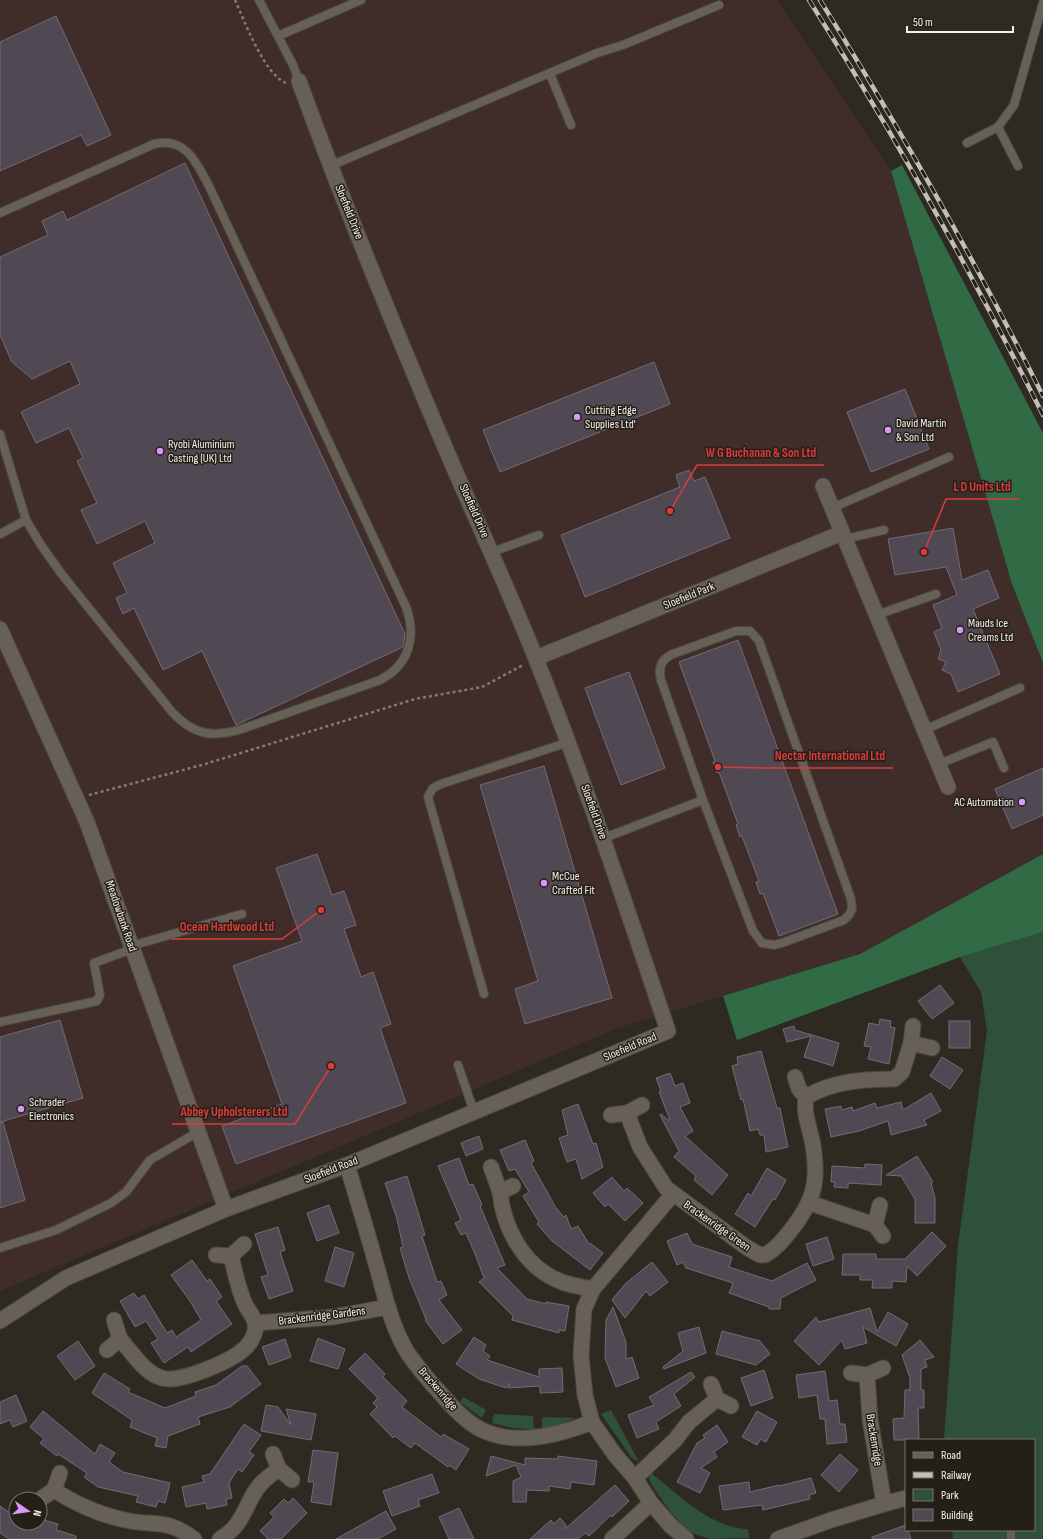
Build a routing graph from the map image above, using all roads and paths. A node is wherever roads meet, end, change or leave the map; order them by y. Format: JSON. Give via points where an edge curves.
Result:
{"nodes":[{"id":1,"x":235,"y":0,"type":"edge"},
{"id":2,"x":259,"y":0,"type":"edge"},
{"id":3,"x":361,"y":0,"type":"edge"},
{"id":4,"x":1043,"y":3,"type":"edge"},
{"id":5,"x":719,"y":5,"type":"dead end"},
{"id":6,"x":278,"y":36,"type":"junction"},
{"id":7,"x":550,"y":74,"type":"junction"},
{"id":8,"x":299,"y":81,"type":"junction"},
{"id":9,"x":571,"y":125,"type":"dead end"},
{"id":10,"x":998,"y":127,"type":"junction"},
{"id":11,"x":967,"y":143,"type":"dead end"},
{"id":12,"x":330,"y":166,"type":"junction"},
{"id":13,"x":1018,"y":166,"type":"dead end"},
{"id":14,"x":0,"y":213,"type":"edge"},
{"id":15,"x":0,"y":434,"type":"edge"},
{"id":16,"x":949,"y":457,"type":"dead end"},
{"id":17,"x":823,"y":486,"type":"dead end"},
{"id":18,"x":832,"y":508,"type":"junction"},
{"id":19,"x":26,"y":520,"type":"junction"},
{"id":20,"x":884,"y":530,"type":"dead end"},
{"id":21,"x":0,"y":534,"type":"edge"},
{"id":22,"x":539,"y":534,"type":"dead end"},
{"id":23,"x":844,"y":536,"type":"junction"},
{"id":24,"x":492,"y":552,"type":"junction"},
{"id":25,"x":936,"y":594,"type":"dead end"},
{"id":26,"x":877,"y":615,"type":"junction"},
{"id":27,"x":0,"y":629,"type":"edge"},
{"id":28,"x":536,"y":658,"type":"junction"},
{"id":29,"x":1020,"y":688,"type":"dead end"},
{"id":30,"x":924,"y":730,"type":"junction"},
{"id":31,"x":569,"y":742,"type":"junction"},
{"id":32,"x":939,"y":764,"type":"junction"},
{"id":33,"x":1004,"y":768,"type":"dead end"},
{"id":34,"x":948,"y":787,"type":"dead end"},
{"id":35,"x":77,"y":799,"type":"junction"},
{"id":36,"x":703,"y":800,"type":"junction"},
{"id":37,"x":604,"y":838,"type":"junction"},
{"id":38,"x":242,"y":914,"type":"dead end"},
{"id":39,"x":132,"y":947,"type":"junction"},
{"id":40,"x":484,"y":994,"type":"dead end"},
{"id":41,"x":0,"y":1022,"type":"edge"},
{"id":42,"x":913,"y":1026,"type":"dead end"},
{"id":43,"x":668,"y":1031,"type":"joint"},
{"id":44,"x":911,"y":1042,"type":"junction"},
{"id":45,"x":932,"y":1048,"type":"dead end"},
{"id":46,"x":458,"y":1065,"type":"dead end"},
{"id":47,"x":795,"y":1077,"type":"dead end"},
{"id":48,"x":806,"y":1097,"type":"junction"},
{"id":49,"x":642,"y":1105,"type":"dead end"},
{"id":50,"x":474,"y":1112,"type":"junction"},
{"id":51,"x":627,"y":1112,"type":"junction"},
{"id":52,"x":611,"y":1115,"type":"dead end"},
{"id":53,"x":198,"y":1132,"type":"junction"},
{"id":54,"x":347,"y":1165,"type":"junction"},
{"id":55,"x":491,"y":1167,"type":"dead end"},
{"id":56,"x":673,"y":1194,"type":"junction"},
{"id":57,"x":810,"y":1203,"type":"junction"},
{"id":58,"x":880,"y":1204,"type":"dead end"},
{"id":59,"x":226,"y":1209,"type":"junction"},
{"id":60,"x":244,"y":1244,"type":"dead end"},
{"id":61,"x":0,"y":1248,"type":"edge"},
{"id":62,"x":593,"y":1289,"type":"junction"},
{"id":63,"x":388,"y":1307,"type":"junction"},
{"id":64,"x":114,"y":1320,"type":"dead end"},
{"id":65,"x":0,"y":1321,"type":"edge"},
{"id":66,"x":256,"y":1323,"type":"junction"},
{"id":67,"x":120,"y":1339,"type":"junction"},
{"id":68,"x":107,"y":1350,"type":"dead end"},
{"id":69,"x":884,"y":1368,"type":"dead end"},
{"id":70,"x":851,"y":1373,"type":"dead end"},
{"id":71,"x":867,"y":1375,"type":"junction"},
{"id":72,"x":711,"y":1384,"type":"dead end"},
{"id":73,"x":717,"y":1399,"type":"junction"},
{"id":74,"x":731,"y":1406,"type":"dead end"},
{"id":75,"x":592,"y":1422,"type":"junction"},
{"id":76,"x":273,"y":1454,"type":"dead end"},
{"id":77,"x":279,"y":1469,"type":"junction"},
{"id":78,"x":60,"y":1474,"type":"dead end"},
{"id":79,"x":635,"y":1478,"type":"junction"},
{"id":80,"x":292,"y":1480,"type":"dead end"},
{"id":81,"x":905,"y":1498,"type":"edge"},
{"id":82,"x":650,"y":1503,"type":"junction"},
{"id":83,"x":884,"y":1504,"type":"junction"},
{"id":84,"x":194,"y":1539,"type":"edge"},
{"id":85,"x":220,"y":1539,"type":"edge"},
{"id":86,"x":612,"y":1539,"type":"edge"},
{"id":87,"x":686,"y":1539,"type":"edge"},
{"id":88,"x":778,"y":1539,"type":"edge"}],
"edges":[{"from":1,"to":8,"type":"path","via":[[268,66],[285,83]]},
{"from":2,"to":6,"type":"lane","name":"Sloefield Drive"},
{"from":3,"to":6,"type":"lane"},
{"from":4,"to":10,"type":"lane","via":[[1014,105]]},
{"from":5,"to":7,"type":"lane"},
{"from":6,"to":8,"type":"lane","name":"Sloefield Drive"},
{"from":7,"to":9,"type":"lane"},
{"from":7,"to":12,"type":"lane"},
{"from":8,"to":12,"type":"street","name":"Sloefield Drive"},
{"from":10,"to":11,"type":"lane"},
{"from":10,"to":13,"type":"lane"},
{"from":12,"to":24,"type":"street","name":"Sloefield Drive","via":[[440,434]]},
{"from":14,"to":19,"type":"lane","via":[[154,144],[174,143],[190,154],[209,186],[406,607],[411,628],[409,649],[397,669],[380,680],[233,732],[198,732],[181,722],[172,712],[60,572]]},
{"from":15,"to":19,"type":"lane"},
{"from":16,"to":18,"type":"lane"},
{"from":17,"to":18,"type":"street"},
{"from":18,"to":23,"type":"street"},
{"from":19,"to":21,"type":"lane"},
{"from":20,"to":23,"type":"lane"},
{"from":22,"to":24,"type":"lane"},
{"from":23,"to":26,"type":"street"},
{"from":23,"to":28,"type":"street","name":"Sloefield Park"},
{"from":24,"to":28,"type":"street","name":"Sloefield Drive"},
{"from":25,"to":26,"type":"lane"},
{"from":26,"to":30,"type":"street"},
{"from":27,"to":35,"type":"street","name":"Meadowbank Road"},
{"from":28,"to":31,"type":"street","name":"Sloefield Drive"},
{"from":28,"to":35,"type":"path","via":[[482,687],[415,699],[202,765]]},
{"from":29,"to":30,"type":"lane"},
{"from":30,"to":32,"type":"street"},
{"from":31,"to":37,"type":"street","name":"Sloefield Drive"},
{"from":31,"to":40,"type":"lane","via":[[441,784],[433,788],[428,798]]},
{"from":32,"to":33,"type":"lane","via":[[993,742]]},
{"from":32,"to":34,"type":"street"},
{"from":35,"to":39,"type":"street","name":"Meadowbank Road","via":[[88,822]]},
{"from":36,"to":36,"type":"lane","via":[[661,680],[660,665],[665,658],[673,654],[736,631],[750,631],[759,642],[852,899],[849,915],[839,922],[779,944],[759,941]]},
{"from":36,"to":37,"type":"lane"},
{"from":37,"to":43,"type":"street","name":"Sloefield Drive"},
{"from":38,"to":39,"type":"lane"},
{"from":39,"to":41,"type":"lane","via":[[94,963],[100,995],[97,1000]]},
{"from":39,"to":53,"type":"street","name":"Meadowbank Road"},
{"from":42,"to":44,"type":"street"},
{"from":43,"to":50,"type":"street","name":"Sloefield Road"},
{"from":44,"to":45,"type":"street"},
{"from":44,"to":48,"type":"street","via":[[902,1072],[894,1080],[848,1082],[816,1091]]},
{"from":46,"to":50,"type":"lane"},
{"from":47,"to":48,"type":"street","name":"Brackenridge Green","via":[[799,1089]]},
{"from":48,"to":57,"type":"street","name":"Brackenridge Green","via":[[806,1113],[815,1167]]},
{"from":49,"to":51,"type":"street"},
{"from":50,"to":54,"type":"street","name":"Sloefield Road"},
{"from":51,"to":52,"type":"street"},
{"from":51,"to":56,"type":"street","name":"Brackenridge Green","via":[[649,1164]]},
{"from":53,"to":59,"type":"street","name":"Meadowbank Road"},
{"from":53,"to":61,"type":"lane","via":[[150,1160],[126,1192],[111,1202],[56,1230]]},
{"from":54,"to":59,"type":"street","name":"Sloefield Road"},
{"from":54,"to":63,"type":"street","name":"Brackenridge"},
{"from":55,"to":62,"type":"street","via":[[507,1189],[502,1208],[518,1246],[527,1257],[556,1280]]},
{"from":56,"to":57,"type":"street","name":"Brackenridge Green","via":[[760,1255],[765,1255],[779,1244]]},
{"from":56,"to":62,"type":"street","name":"Brackenridge Green"},
{"from":57,"to":58,"type":"street","via":[[879,1230]]},
{"from":59,"to":65,"type":"street","name":"Sloefield Road","via":[[66,1278]]},
{"from":60,"to":66,"type":"street","via":[[224,1256]]},
{"from":62,"to":75,"type":"street","name":"Brackenridge Green","via":[[584,1309],[581,1355],[585,1395]]},
{"from":63,"to":66,"type":"street","name":"Brackenridge Gardens","via":[[333,1317]]},
{"from":63,"to":75,"type":"street","name":"Brackenridge","via":[[409,1354],[463,1417],[482,1430],[535,1438],[559,1434]]},
{"from":64,"to":67,"type":"street"},
{"from":66,"to":67,"type":"street","via":[[253,1337],[244,1349],[176,1380],[151,1373]]},
{"from":67,"to":68,"type":"street"},
{"from":69,"to":71,"type":"street"},
{"from":70,"to":71,"type":"street"},
{"from":71,"to":83,"type":"street","name":"Brackenridge","via":[[870,1419]]},
{"from":72,"to":73,"type":"street"},
{"from":73,"to":74,"type":"street"},
{"from":73,"to":79,"type":"street","via":[[689,1422],[675,1440]]},
{"from":75,"to":79,"type":"street"},
{"from":76,"to":77,"type":"street"},
{"from":77,"to":80,"type":"street"},
{"from":77,"to":85,"type":"street","via":[[261,1483],[241,1519]]},
{"from":78,"to":84,"type":"street","via":[[48,1494],[129,1521],[174,1527]]},
{"from":79,"to":82,"type":"street"},
{"from":81,"to":83,"type":"street"},
{"from":82,"to":86,"type":"street"},
{"from":82,"to":87,"type":"street","via":[[673,1529]]},
{"from":83,"to":88,"type":"street"}]}
